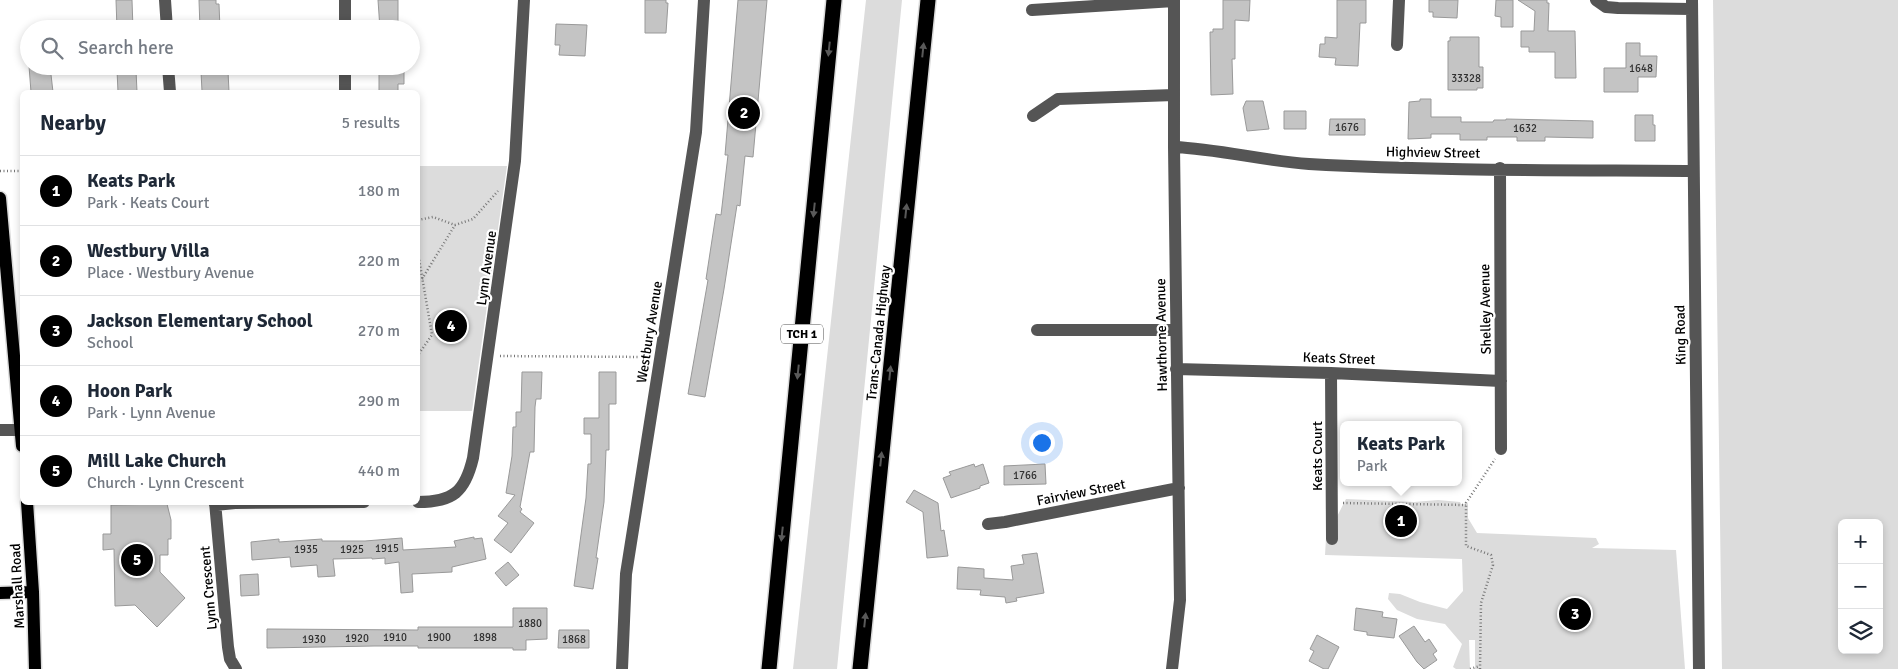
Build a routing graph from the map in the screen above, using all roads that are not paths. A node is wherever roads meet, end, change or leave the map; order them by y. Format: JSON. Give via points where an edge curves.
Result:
{"nodes":[{"id":1,"x":165,"y":0,"type":"edge"},
{"id":2,"x":345,"y":0,"type":"edge"},
{"id":3,"x":524,"y":0,"type":"edge"},
{"id":4,"x":704,"y":0,"type":"edge"},
{"id":5,"x":834,"y":0,"type":"edge"},
{"id":6,"x":928,"y":0,"type":"edge"},
{"id":7,"x":1174,"y":0,"type":"edge"},
{"id":8,"x":1399,"y":0,"type":"edge"},
{"id":9,"x":1596,"y":0,"type":"edge"},
{"id":10,"x":1692,"y":4,"type":"edge"},
{"id":11,"x":1032,"y":10,"type":"dead end"},
{"id":12,"x":166,"y":20,"type":"edge"},
{"id":13,"x":345,"y":20,"type":"edge"},
{"id":14,"x":1397,"y":45,"type":"dead end"},
{"id":15,"x":169,"y":75,"type":"edge"},
{"id":16,"x":345,"y":75,"type":"edge"},
{"id":17,"x":170,"y":90,"type":"edge"},
{"id":18,"x":345,"y":90,"type":"edge"},
{"id":19,"x":1174,"y":95,"type":"junction"},
{"id":20,"x":1033,"y":116,"type":"dead end"},
{"id":21,"x":1174,"y":147,"type":"junction"},
{"id":22,"x":1500,"y":168,"type":"junction"},
{"id":23,"x":1693,"y":171,"type":"junction"},
{"id":24,"x":0,"y":200,"type":"edge"},
{"id":25,"x":1037,"y":330,"type":"dead end"},
{"id":26,"x":1176,"y":330,"type":"junction"},
{"id":27,"x":1176,"y":369,"type":"junction"},
{"id":28,"x":1332,"y":373,"type":"junction"},
{"id":29,"x":1501,"y":381,"type":"junction"},
{"id":30,"x":20,"y":419,"type":"edge"},
{"id":31,"x":0,"y":430,"type":"edge"},
{"id":32,"x":20,"y":430,"type":"edge"},
{"id":33,"x":1501,"y":449,"type":"road end"},
{"id":34,"x":1179,"y":488,"type":"junction"},
{"id":35,"x":420,"y":502,"type":"edge"},
{"id":36,"x":27,"y":505,"type":"edge"},
{"id":37,"x":215,"y":505,"type":"edge"},
{"id":38,"x":988,"y":524,"type":"dead end"},
{"id":39,"x":1332,"y":539,"type":"dead end"},
{"id":40,"x":34,"y":592,"type":"junction"},
{"id":41,"x":0,"y":593,"type":"edge"},
{"id":42,"x":35,"y":669,"type":"edge"},
{"id":43,"x":236,"y":669,"type":"edge"},
{"id":44,"x":622,"y":669,"type":"edge"},
{"id":45,"x":769,"y":669,"type":"edge"},
{"id":46,"x":860,"y":669,"type":"edge"},
{"id":47,"x":1172,"y":669,"type":"edge"},
{"id":48,"x":1699,"y":669,"type":"edge"}],
"edges":[{"from":1,"to":12,"type":"street"},
{"from":2,"to":13,"type":"street"},
{"from":3,"to":35,"type":"street","name":"Lynn Avenue","via":[[514,173],[469,475],[462,488],[446,499]]},
{"from":4,"to":44,"type":"street","name":"Westbury Avenue","via":[[696,132],[626,574]]},
{"from":5,"to":45,"type":"highway","number":"TCH 1","one_way":true},
{"from":46,"to":6,"type":"highway","name":"Trans-Canada Highway","one_way":true},
{"from":7,"to":11,"type":"street"},
{"from":7,"to":19,"type":"street","name":"Hawthorne Avenue"},
{"from":8,"to":14,"type":"street"},
{"from":9,"to":10,"type":"street","via":[[1606,7],[1618,8]]},
{"from":10,"to":23,"type":"street","name":"King Road"},
{"from":15,"to":17,"type":"street"},
{"from":16,"to":18,"type":"street"},
{"from":19,"to":20,"type":"street","via":[[1058,99]]},
{"from":19,"to":21,"type":"street","name":"Hawthorne Avenue"},
{"from":21,"to":22,"type":"street","name":"Highview Street","via":[[1290,162],[1401,168]]},
{"from":21,"to":26,"type":"street","name":"Hawthorne Avenue"},
{"from":22,"to":23,"type":"street","name":"Highview Street"},
{"from":22,"to":29,"type":"street","name":"Shelley Avenue"},
{"from":23,"to":48,"type":"street","name":"King Road"},
{"from":24,"to":30,"type":"main road"},
{"from":25,"to":26,"type":"street"},
{"from":26,"to":27,"type":"street","name":"Hawthorne Avenue"},
{"from":27,"to":28,"type":"street","name":"Keats Street"},
{"from":27,"to":34,"type":"street","name":"Hawthorne Avenue"},
{"from":28,"to":29,"type":"street","name":"Keats Street"},
{"from":28,"to":39,"type":"street","name":"Keats Court"},
{"from":29,"to":33,"type":"street","name":"Shelley Avenue"},
{"from":31,"to":32,"type":"street"},
{"from":34,"to":38,"type":"street","name":"Fairview Street"},
{"from":34,"to":47,"type":"street","name":"Hawthorne Avenue","via":[[1180,600]]},
{"from":36,"to":40,"type":"main road","name":"Marshall Road"},
{"from":37,"to":43,"type":"street","name":"Lynn Crescent","via":[[228,647]]},
{"from":40,"to":41,"type":"main road"},
{"from":40,"to":42,"type":"main road","name":"Marshall Road"}]}
